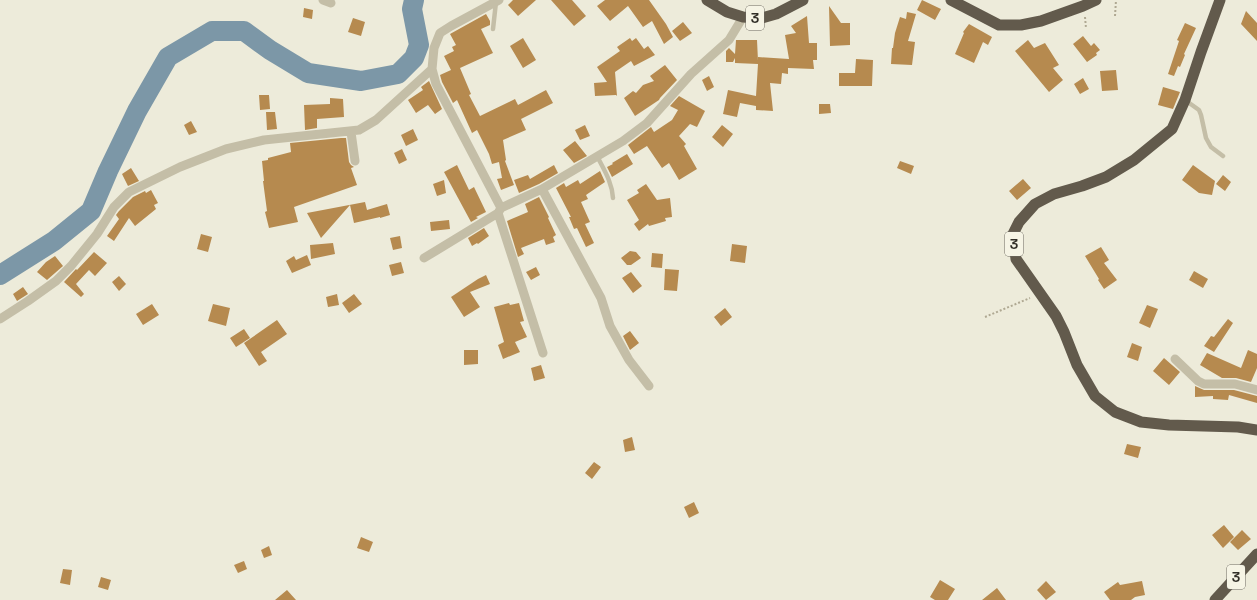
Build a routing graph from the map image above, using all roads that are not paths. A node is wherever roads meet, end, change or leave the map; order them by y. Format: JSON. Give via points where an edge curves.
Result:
{"nodes":[{"id":1,"x":707,"y":0,"type":"edge"},
{"id":2,"x":803,"y":0,"type":"edge"},
{"id":3,"x":951,"y":0,"type":"edge"},
{"id":4,"x":1096,"y":0,"type":"edge"},
{"id":5,"x":1220,"y":0,"type":"edge"},
{"id":6,"x":498,"y":1,"type":"edge"},
{"id":7,"x":742,"y":16,"type":"junction"},
{"id":8,"x":494,"y":29,"type":"dead end"},
{"id":9,"x":432,"y":69,"type":"junction"},
{"id":10,"x":1185,"y":100,"type":"junction"},
{"id":11,"x":351,"y":132,"type":"junction"},
{"id":12,"x":597,"y":156,"type":"junction"},
{"id":13,"x":1223,"y":156,"type":"dead end"},
{"id":14,"x":355,"y":160,"type":"dead end"},
{"id":15,"x":542,"y":188,"type":"junction"},
{"id":16,"x":613,"y":198,"type":"dead end"},
{"id":17,"x":500,"y":211,"type":"junction"},
{"id":18,"x":424,"y":258,"type":"dead end"},
{"id":19,"x":0,"y":319,"type":"edge"},
{"id":20,"x":543,"y":353,"type":"dead end"},
{"id":21,"x":1175,"y":359,"type":"dead end"},
{"id":22,"x":649,"y":386,"type":"dead end"},
{"id":23,"x":1257,"y":390,"type":"edge"},
{"id":24,"x":1257,"y":430,"type":"edge"},
{"id":25,"x":1257,"y":554,"type":"edge"},
{"id":26,"x":1216,"y":600,"type":"edge"}],
"edges":[{"from":1,"to":7,"type":"highway","number":"3","via":[[727,12]]},
{"from":2,"to":7,"type":"highway","number":"3","via":[[762,18]]},
{"from":3,"to":4,"type":"highway","via":[[999,25],[1021,25],[1041,21]]},
{"from":5,"to":10,"type":"highway","number":"3"},
{"from":6,"to":8,"type":"lane"},
{"from":6,"to":9,"type":"street","via":[[440,33],[434,48]]},
{"from":7,"to":12,"type":"street","via":[[729,40],[692,74],[647,123]]},
{"from":9,"to":11,"type":"street","via":[[376,120]]},
{"from":9,"to":17,"type":"street","via":[[436,84]]},
{"from":10,"to":13,"type":"lane","via":[[1202,115],[1208,142]]},
{"from":10,"to":24,"type":"highway","number":"3","via":[[1172,129],[1134,160],[1106,177],[1054,194],[1035,204],[1019,222],[1013,234],[1016,259],[1056,316],[1077,365],[1095,396],[1115,412],[1141,422]]},
{"from":11,"to":14,"type":"street"},
{"from":11,"to":19,"type":"street","via":[[264,140],[226,149],[180,167],[129,192],[114,207],[97,234],[56,281]]},
{"from":12,"to":15,"type":"street"},
{"from":12,"to":16,"type":"lane","via":[[608,176]]},
{"from":15,"to":17,"type":"street"},
{"from":15,"to":22,"type":"street","via":[[601,298],[610,326],[629,360]]},
{"from":17,"to":18,"type":"street"},
{"from":17,"to":20,"type":"street"},
{"from":21,"to":23,"type":"street","via":[[1204,384],[1235,384]]},
{"from":25,"to":26,"type":"highway","number":"3"}]}
